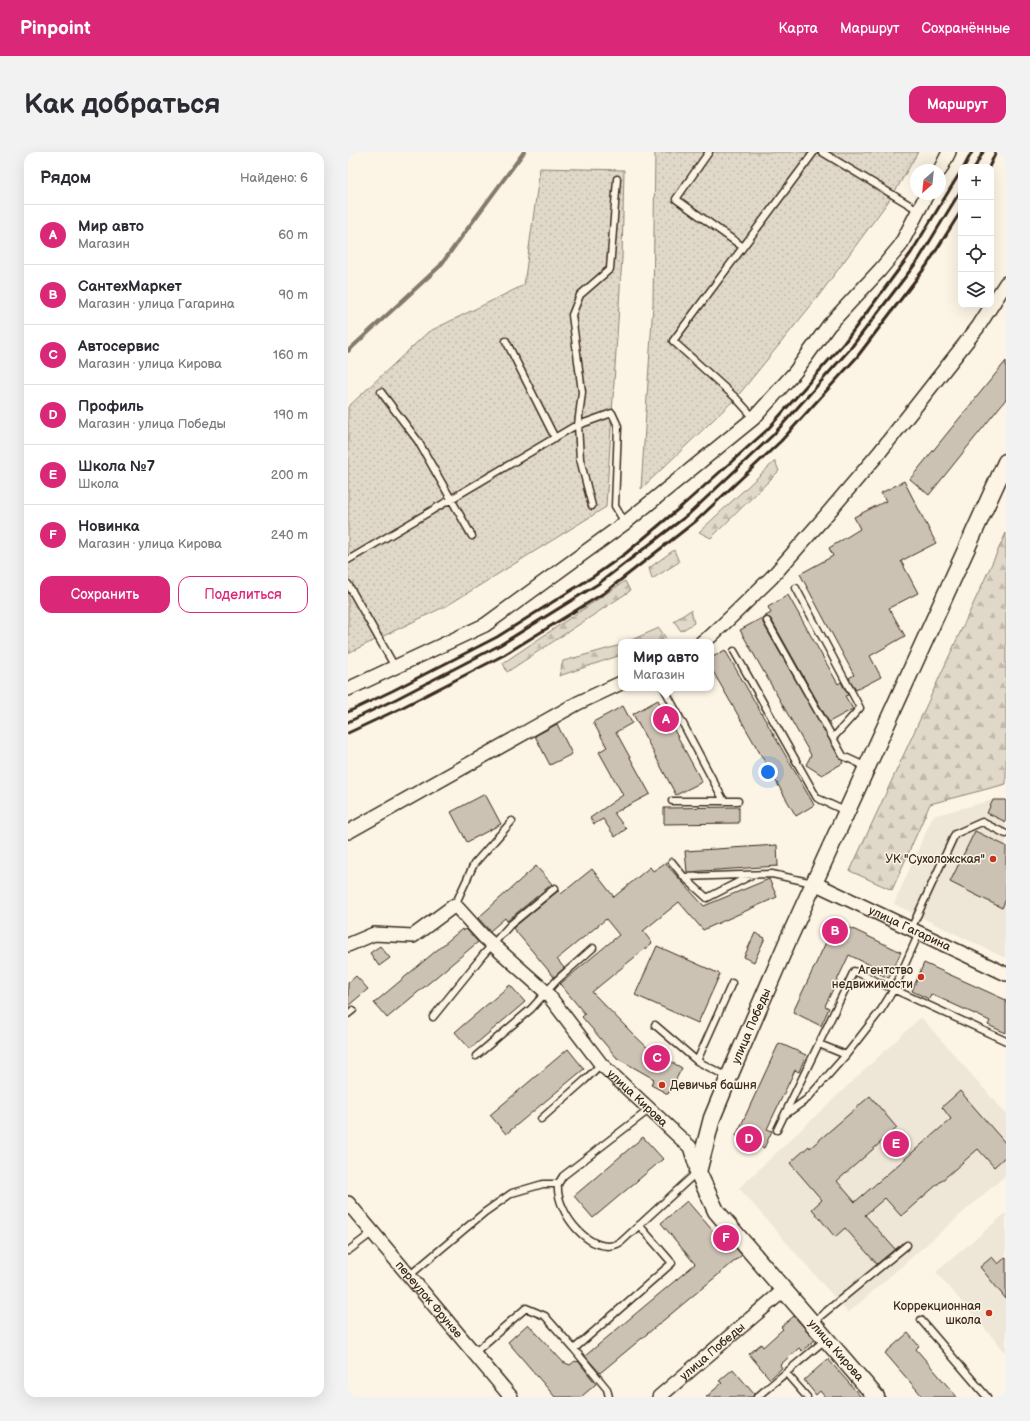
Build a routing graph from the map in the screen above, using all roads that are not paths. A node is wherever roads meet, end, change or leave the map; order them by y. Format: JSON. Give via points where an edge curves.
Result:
{"nodes":[{"id":1,"x":709,"y":152,"type":"edge"},
{"id":2,"x":814,"y":152,"type":"edge"},
{"id":3,"x":822,"y":152,"type":"edge"},
{"id":4,"x":949,"y":152,"type":"edge"},
{"id":5,"x":943,"y":164,"type":"edge"},
{"id":6,"x":616,"y":179,"type":"dead end"},
{"id":7,"x":924,"y":200,"type":"edge"},
{"id":8,"x":918,"y":210,"type":"junction"},
{"id":9,"x":743,"y":247,"type":"junction"},
{"id":10,"x":1006,"y":283,"type":"edge"},
{"id":11,"x":506,"y":341,"type":"dead end"},
{"id":12,"x":381,"y":392,"type":"dead end"},
{"id":13,"x":754,"y":418,"type":"junction"},
{"id":14,"x":578,"y":425,"type":"junction"},
{"id":15,"x":555,"y":438,"type":"junction"},
{"id":16,"x":1006,"y":462,"type":"edge"},
{"id":17,"x":451,"y":499,"type":"junction"},
{"id":18,"x":592,"y":506,"type":"dead end"},
{"id":19,"x":625,"y":523,"type":"junction"},
{"id":20,"x":472,"y":536,"type":"dead end"},
{"id":21,"x":348,"y":560,"type":"edge"},
{"id":22,"x":348,"y":584,"type":"edge"},
{"id":23,"x":796,"y":588,"type":"dead end"},
{"id":24,"x":767,"y":621,"type":"dead end"},
{"id":25,"x":706,"y":639,"type":"edge"},
{"id":26,"x":734,"y":651,"type":"dead end"},
{"id":27,"x":395,"y":667,"type":"junction"},
{"id":28,"x":618,"y":684,"type":"edge"},
{"id":29,"x":348,"y":689,"type":"edge"},
{"id":30,"x":666,"y":691,"type":"edge"},
{"id":31,"x":833,"y":738,"type":"junction"},
{"id":32,"x":867,"y":767,"type":"junction"},
{"id":33,"x":724,"y":800,"type":"junction"},
{"id":34,"x":738,"y":800,"type":"dead end"},
{"id":35,"x":672,"y":801,"type":"dead end"},
{"id":36,"x":847,"y":812,"type":"junction"},
{"id":37,"x":512,"y":821,"type":"dead end"},
{"id":38,"x":348,"y":832,"type":"edge"},
{"id":39,"x":1006,"y":834,"type":"edge"},
{"id":40,"x":672,"y":862,"type":"dead end"},
{"id":41,"x":753,"y":874,"type":"junction"},
{"id":42,"x":684,"y":877,"type":"junction"},
{"id":43,"x":814,"y":883,"type":"junction"},
{"id":44,"x":555,"y":888,"type":"dead end"},
{"id":45,"x":455,"y":904,"type":"junction"},
{"id":46,"x":915,"y":931,"type":"junction"},
{"id":47,"x":493,"y":944,"type":"junction"},
{"id":48,"x":348,"y":945,"type":"edge"},
{"id":49,"x":593,"y":948,"type":"dead end"},
{"id":50,"x":1006,"y":973,"type":"edge"},
{"id":51,"x":732,"y":982,"type":"dead end"},
{"id":52,"x":894,"y":989,"type":"junction"},
{"id":53,"x":546,"y":992,"type":"junction"},
{"id":54,"x":433,"y":1017,"type":"dead end"},
{"id":55,"x":655,"y":1025,"type":"dead end"},
{"id":56,"x":1006,"y":1041,"type":"edge"},
{"id":57,"x":819,"y":1044,"type":"junction"},
{"id":58,"x":846,"y":1055,"type":"junction"},
{"id":59,"x":476,"y":1056,"type":"dead end"},
{"id":60,"x":697,"y":1061,"type":"junction"},
{"id":61,"x":601,"y":1064,"type":"junction"},
{"id":62,"x":729,"y":1077,"type":"junction"},
{"id":63,"x":650,"y":1109,"type":"junction"},
{"id":64,"x":785,"y":1115,"type":"junction"},
{"id":65,"x":541,"y":1119,"type":"dead end"},
{"id":66,"x":777,"y":1130,"type":"dead end"},
{"id":67,"x":698,"y":1172,"type":"junction"},
{"id":68,"x":558,"y":1184,"type":"junction"},
{"id":69,"x":348,"y":1202,"type":"edge"},
{"id":70,"x":640,"y":1225,"type":"junction"},
{"id":71,"x":373,"y":1232,"type":"junction"},
{"id":72,"x":906,"y":1245,"type":"dead end"},
{"id":73,"x":348,"y":1251,"type":"edge"},
{"id":74,"x":410,"y":1275,"type":"junction"},
{"id":75,"x":784,"y":1290,"type":"junction"},
{"id":76,"x":921,"y":1320,"type":"dead end"},
{"id":77,"x":812,"y":1323,"type":"junction"},
{"id":78,"x":826,"y":1339,"type":"junction"},
{"id":79,"x":574,"y":1349,"type":"junction"},
{"id":80,"x":474,"y":1353,"type":"junction"},
{"id":81,"x":786,"y":1373,"type":"junction"},
{"id":82,"x":509,"y":1396,"type":"edge"},
{"id":83,"x":610,"y":1397,"type":"edge"},
{"id":84,"x":659,"y":1397,"type":"edge"},
{"id":85,"x":757,"y":1397,"type":"edge"},
{"id":86,"x":807,"y":1397,"type":"edge"},
{"id":87,"x":876,"y":1397,"type":"edge"},
{"id":88,"x":987,"y":1397,"type":"edge"}],
"edges":[{"from":1,"to":9,"type":"lane","via":[[676,199]]},
{"from":2,"to":9,"type":"lane"},
{"from":3,"to":8,"type":"lane"},
{"from":4,"to":5,"type":"street"},
{"from":6,"to":14,"type":"lane","via":[[610,269],[580,295],[572,315],[582,392]]},
{"from":7,"to":8,"type":"street"},
{"from":8,"to":13,"type":"street","via":[[900,246],[829,325],[795,372]]},
{"from":9,"to":13,"type":"lane","via":[[673,341],[736,398]]},
{"from":10,"to":25,"type":"street","via":[[978,327],[879,453],[772,577]]},
{"from":11,"to":15,"type":"lane"},
{"from":12,"to":17,"type":"lane","via":[[418,441]]},
{"from":13,"to":19,"type":"street"},
{"from":14,"to":15,"type":"lane"},
{"from":14,"to":18,"type":"lane","via":[[580,459]]},
{"from":14,"to":19,"type":"lane","via":[[612,414],[618,426],[614,506]]},
{"from":15,"to":17,"type":"lane"},
{"from":16,"to":32,"type":"street","name":"улица Победы"},
{"from":17,"to":20,"type":"lane"},
{"from":17,"to":21,"type":"lane"},
{"from":19,"to":27,"type":"street","via":[[485,625]]},
{"from":22,"to":27,"type":"lane"},
{"from":23,"to":31,"type":"lane","via":[[860,708]]},
{"from":24,"to":31,"type":"lane"},
{"from":26,"to":36,"type":"lane","via":[[817,798]]},
{"from":27,"to":29,"type":"street"},
{"from":28,"to":38,"type":"street","via":[[578,703]]},
{"from":30,"to":33,"type":"lane"},
{"from":31,"to":32,"type":"lane","via":[[843,756]]},
{"from":32,"to":36,"type":"street","name":"улица Победы"},
{"from":33,"to":34,"type":"lane"},
{"from":33,"to":35,"type":"lane"},
{"from":36,"to":43,"type":"street","name":"улица Победы"},
{"from":37,"to":45,"type":"lane","via":[[474,864]]},
{"from":39,"to":46,"type":"lane","via":[[982,822],[955,834]]},
{"from":40,"to":42,"type":"lane"},
{"from":41,"to":42,"type":"lane"},
{"from":41,"to":42,"type":"lane","via":[[707,898]]},
{"from":41,"to":43,"type":"lane","via":[[772,874]]},
{"from":43,"to":46,"type":"street","name":"улица Гагарина"},
{"from":43,"to":62,"type":"street","name":"улица Победы"},
{"from":44,"to":47,"type":"lane","via":[[510,925]]},
{"from":45,"to":47,"type":"street","name":"улица Кирова"},
{"from":45,"to":48,"type":"street","via":[[413,936],[374,934]]},
{"from":46,"to":50,"type":"street","name":"улица Гагарина"},
{"from":46,"to":52,"type":"lane"},
{"from":47,"to":53,"type":"street","name":"улица Кирова"},
{"from":47,"to":54,"type":"lane"},
{"from":49,"to":53,"type":"lane"},
{"from":51,"to":60,"type":"lane"},
{"from":52,"to":56,"type":"lane"},
{"from":52,"to":57,"type":"lane","via":[[854,971]]},
{"from":52,"to":58,"type":"lane"},
{"from":53,"to":59,"type":"lane","via":[[531,1009]]},
{"from":53,"to":61,"type":"street","name":"улица Кирова"},
{"from":55,"to":60,"type":"lane"},
{"from":57,"to":58,"type":"lane"},
{"from":57,"to":64,"type":"lane"},
{"from":58,"to":64,"type":"lane","via":[[807,1099]]},
{"from":60,"to":62,"type":"lane"},
{"from":61,"to":63,"type":"street","name":"улица Кирова"},
{"from":61,"to":65,"type":"lane"},
{"from":62,"to":67,"type":"street","name":"улица Победы","via":[[712,1118]]},
{"from":63,"to":67,"type":"street","name":"улица Кирова","via":[[690,1147]]},
{"from":63,"to":68,"type":"lane","via":[[563,1176]]},
{"from":64,"to":66,"type":"lane"},
{"from":67,"to":70,"type":"lane"},
{"from":67,"to":75,"type":"street","name":"улица Кирова","via":[[716,1211]]},
{"from":68,"to":70,"type":"lane","via":[[557,1191],[573,1225],[592,1242],[614,1246]]},
{"from":68,"to":74,"type":"lane","via":[[543,1184],[512,1193],[485,1212]]},
{"from":69,"to":71,"type":"street","name":"переулок Фрунзе"},
{"from":70,"to":79,"type":"lane","via":[[672,1263]]},
{"from":71,"to":73,"type":"lane"},
{"from":71,"to":74,"type":"street","name":"переулок Фрунзе"},
{"from":72,"to":77,"type":"lane"},
{"from":74,"to":80,"type":"street","name":"переулок Фрунзе"},
{"from":75,"to":77,"type":"street","name":"улица Кирова"},
{"from":75,"to":84,"type":"street","name":"улица Победы"},
{"from":76,"to":88,"type":"lane"},
{"from":77,"to":78,"type":"street","name":"улица Кирова"},
{"from":78,"to":81,"type":"lane"},
{"from":78,"to":87,"type":"street","name":"улица Кирова"},
{"from":79,"to":80,"type":"lane","via":[[545,1316],[526,1308]]},
{"from":79,"to":83,"type":"lane","via":[[607,1389]]},
{"from":80,"to":82,"type":"street","name":"переулок Фрунзе"},
{"from":81,"to":85,"type":"lane"},
{"from":81,"to":86,"type":"lane"}]}
